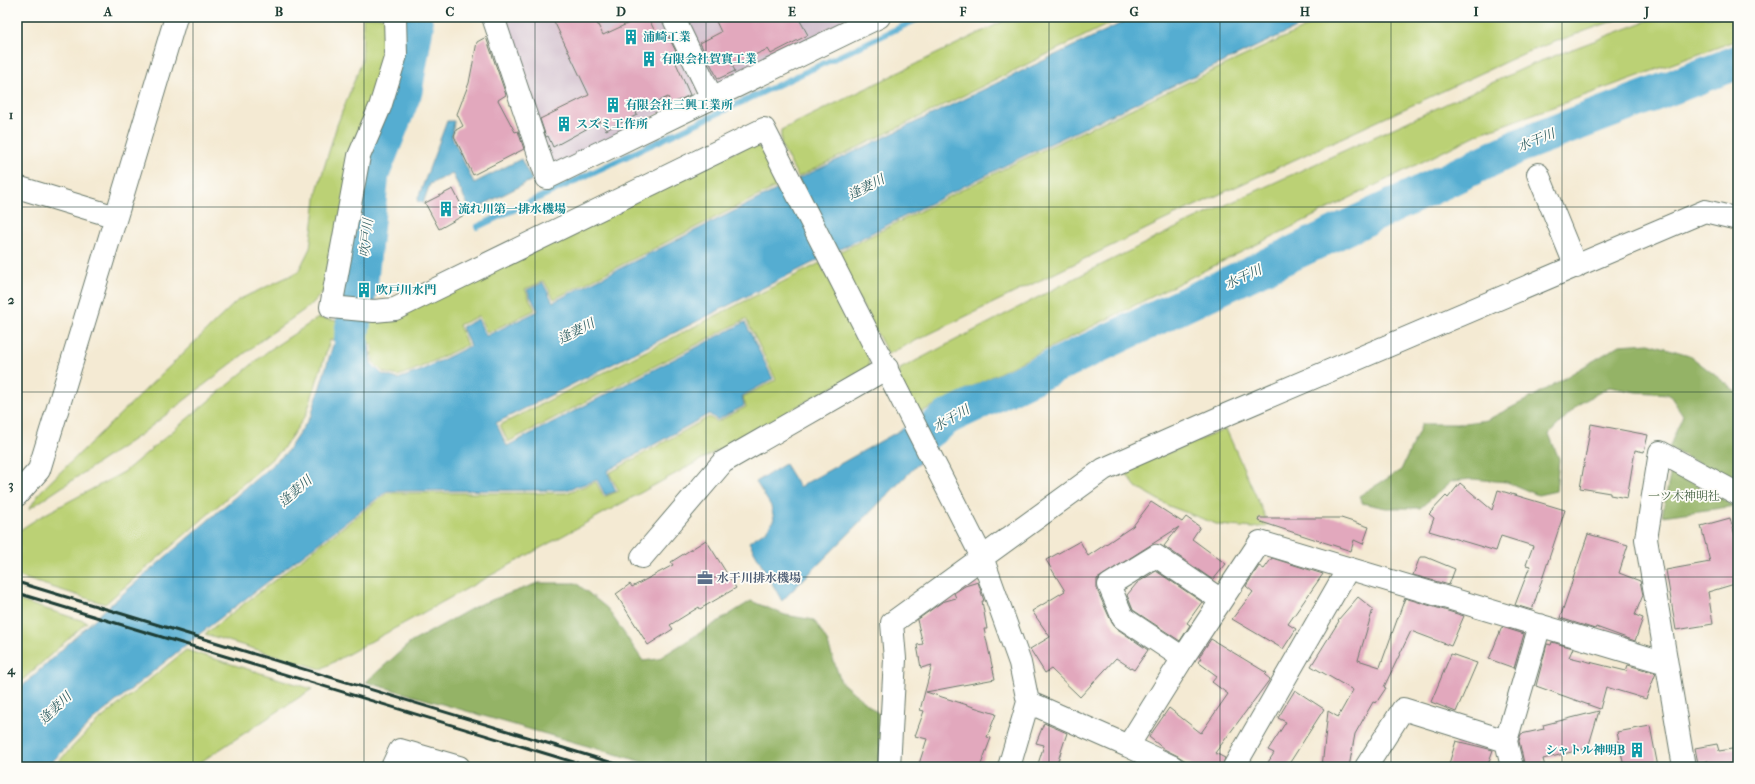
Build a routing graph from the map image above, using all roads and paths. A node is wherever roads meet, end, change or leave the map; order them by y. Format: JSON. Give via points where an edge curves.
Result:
{"nodes":[{"id":1,"x":176,"y":17,"type":"edge"},
{"id":2,"x":395,"y":17,"type":"edge"},
{"id":3,"x":493,"y":17,"type":"edge"},
{"id":4,"x":673,"y":17,"type":"edge"},
{"id":5,"x":879,"y":17,"type":"edge"},
{"id":6,"x":712,"y":98,"type":"junction"},
{"id":7,"x":1538,"y":174,"type":"dead end"},
{"id":8,"x":17,"y":187,"type":"edge"},
{"id":9,"x":116,"y":217,"type":"junction"},
{"id":10,"x":1738,"y":219,"type":"edge"},
{"id":11,"x":1576,"y":267,"type":"junction"},
{"id":12,"x":886,"y":368,"type":"junction"},
{"id":13,"x":1738,"y":494,"type":"edge"},
{"id":14,"x":17,"y":495,"type":"edge"},
{"id":15,"x":642,"y":556,"type":"dead end"},
{"id":16,"x":982,"y":556,"type":"junction"},
{"id":17,"x":1348,"y":569,"type":"junction"},
{"id":18,"x":1221,"y":600,"type":"junction"},
{"id":19,"x":1540,"y":625,"type":"junction"},
{"id":20,"x":1183,"y":658,"type":"junction"},
{"id":21,"x":1666,"y":663,"type":"junction"},
{"id":22,"x":1028,"y":702,"type":"junction"},
{"id":23,"x":1506,"y":741,"type":"junction"},
{"id":24,"x":1128,"y":746,"type":"junction"},
{"id":25,"x":392,"y":767,"type":"edge"},
{"id":26,"x":459,"y":767,"type":"edge"},
{"id":27,"x":889,"y":767,"type":"edge"},
{"id":28,"x":1008,"y":767,"type":"edge"},
{"id":29,"x":1173,"y":767,"type":"edge"},
{"id":30,"x":1234,"y":767,"type":"edge"},
{"id":31,"x":1366,"y":767,"type":"edge"},
{"id":32,"x":1512,"y":767,"type":"edge"},
{"id":33,"x":1684,"y":767,"type":"edge"}],
"edges":[{"from":1,"to":9,"type":"street"},
{"from":2,"to":12,"type":"street","via":[[396,55],[380,107],[359,156],[331,307],[374,311],[395,309],[764,129]]},
{"from":3,"to":6,"type":"street","via":[[547,178]]},
{"from":4,"to":6,"type":"street"},
{"from":5,"to":6,"type":"street"},
{"from":7,"to":11,"type":"street"},
{"from":8,"to":9,"type":"street"},
{"from":9,"to":14,"type":"street","via":[[39,470]]},
{"from":10,"to":11,"type":"street","via":[[1705,211]]},
{"from":11,"to":16,"type":"street","via":[[1104,469]]},
{"from":12,"to":15,"type":"street","via":[[723,462]]},
{"from":12,"to":16,"type":"street"},
{"from":13,"to":21,"type":"street","via":[[1660,452],[1646,539]]},
{"from":16,"to":22,"type":"street","via":[[1020,663]]},
{"from":16,"to":27,"type":"street","via":[[892,623],[896,659]]},
{"from":17,"to":18,"type":"street","via":[[1260,542]]},
{"from":17,"to":19,"type":"street"},
{"from":17,"to":30,"type":"street"},
{"from":18,"to":20,"type":"street"},
{"from":18,"to":20,"type":"street","via":[[1156,556],[1109,585],[1123,618]]},
{"from":19,"to":21,"type":"street"},
{"from":19,"to":23,"type":"street"},
{"from":20,"to":24,"type":"street"},
{"from":21,"to":33,"type":"street"},
{"from":22,"to":24,"type":"street"},
{"from":22,"to":28,"type":"street"},
{"from":23,"to":31,"type":"street","via":[[1403,709]]},
{"from":23,"to":32,"type":"street"},
{"from":24,"to":29,"type":"street"},
{"from":25,"to":26,"type":"street","via":[[400,750]]}]}
